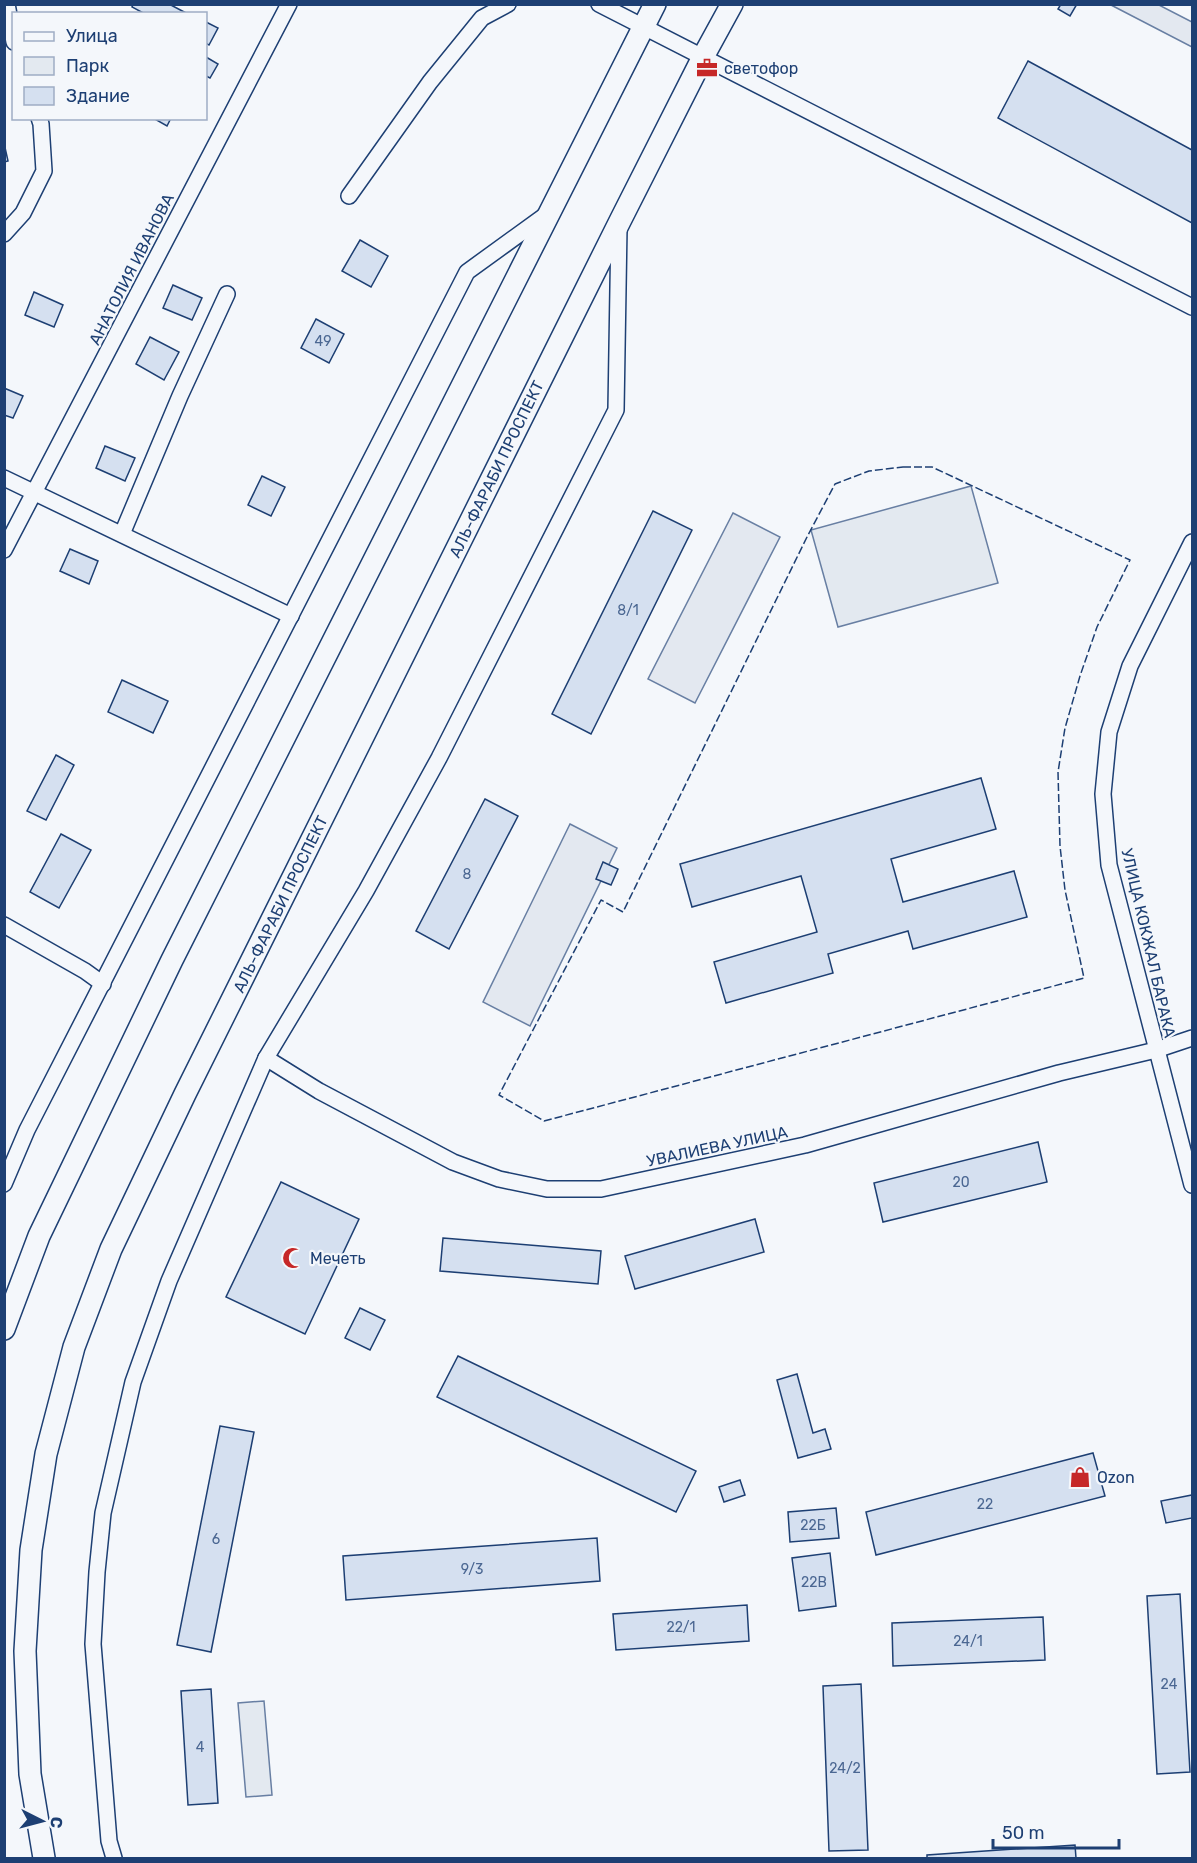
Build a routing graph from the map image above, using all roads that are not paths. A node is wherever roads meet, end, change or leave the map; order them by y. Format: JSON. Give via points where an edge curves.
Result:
{"nodes":[{"id":1,"x":7,"y":4,"type":"edge"},
{"id":2,"x":289,"y":4,"type":"edge"},
{"id":3,"x":508,"y":4,"type":"edge"},
{"id":4,"x":599,"y":4,"type":"edge"},
{"id":5,"x":655,"y":4,"type":"edge"},
{"id":6,"x":732,"y":4,"type":"edge"},
{"id":7,"x":644,"y":26,"type":"junction"},
{"id":8,"x":12,"y":31,"type":"edge"},
{"id":9,"x":703,"y":57,"type":"junction"},
{"id":10,"x":40,"y":120,"type":"edge"},
{"id":11,"x":349,"y":196,"type":"dead end"},
{"id":12,"x":550,"y":212,"type":"junction"},
{"id":13,"x":620,"y":221,"type":"junction"},
{"id":14,"x":4,"y":234,"type":"edge"},
{"id":15,"x":227,"y":294,"type":"dead end"},
{"id":16,"x":1192,"y":307,"type":"edge"},
{"id":17,"x":4,"y":478,"type":"edge"},
{"id":18,"x":35,"y":492,"type":"junction"},
{"id":19,"x":122,"y":534,"type":"junction"},
{"id":20,"x":1192,"y":542,"type":"edge"},
{"id":21,"x":4,"y":550,"type":"edge"},
{"id":22,"x":291,"y":616,"type":"junction"},
{"id":23,"x":4,"y":925,"type":"edge"},
{"id":24,"x":103,"y":984,"type":"junction"},
{"id":25,"x":1192,"y":1038,"type":"edge"},
{"id":26,"x":1156,"y":1050,"type":"junction"},
{"id":27,"x":266,"y":1058,"type":"junction"},
{"id":28,"x":4,"y":1184,"type":"edge"},
{"id":29,"x":1192,"y":1185,"type":"edge"},
{"id":30,"x":4,"y":1329,"type":"edge"},
{"id":31,"x":44,"y":1858,"type":"edge"},
{"id":32,"x":114,"y":1858,"type":"edge"}],
"edges":[{"from":1,"to":8,"type":"street"},
{"from":2,"to":18,"type":"street","name":"АНАТОЛИЯ ИВАНОВА"},
{"from":3,"to":11,"type":"street","via":[[482,18],[430,82]]},
{"from":4,"to":7,"type":"street"},
{"from":5,"to":7,"type":"street"},
{"from":6,"to":9,"type":"street","name":"АЛЬ-ФАРАБИ ПРОСПЕКТ"},
{"from":7,"to":9,"type":"street"},
{"from":7,"to":12,"type":"street"},
{"from":9,"to":13,"type":"street","name":"АЛЬ-ФАРАБИ ПРОСПЕКТ"},
{"from":9,"to":16,"type":"street"},
{"from":10,"to":14,"type":"street","via":[[44,171],[23,213]]},
{"from":12,"to":22,"type":"street","via":[[467,272]]},
{"from":12,"to":30,"type":"street","via":[[172,960],[39,1236]]},
{"from":13,"to":27,"type":"street","via":[[616,410],[439,758],[366,891]]},
{"from":13,"to":31,"type":"street","name":"АЛЬ-ФАРАБИ ПРОСПЕКТ","via":[[170,1125],[111,1249],[75,1347],[46,1454],[32,1550],[26,1640],[30,1774]]},
{"from":15,"to":19,"type":"street"},
{"from":17,"to":18,"type":"street"},
{"from":18,"to":19,"type":"street"},
{"from":18,"to":21,"type":"street","name":"АНАТОЛИЯ ИВАНОВА"},
{"from":19,"to":22,"type":"street"},
{"from":20,"to":26,"type":"street","name":"УЛИЦА КОКЖАЛ БАРАКА","via":[[1130,666],[1109,732],[1103,794],[1109,865]]},
{"from":22,"to":24,"type":"street"},
{"from":23,"to":24,"type":"street"},
{"from":24,"to":28,"type":"street","via":[[27,1130]]},
{"from":25,"to":26,"type":"street","name":"УВАЛИЕВА УЛИЦА"},
{"from":26,"to":27,"type":"street","name":"УВАЛИЕВА УЛИЦА","via":[[1059,1073],[805,1145],[601,1189],[547,1189],[499,1179],[453,1162],[319,1091]]},
{"from":26,"to":29,"type":"street","name":"УЛИЦА КОКЖАЛ БАРАКА"},
{"from":27,"to":32,"type":"street","via":[[169,1281],[141,1359],[103,1513],[93,1644],[109,1841]]}]}
